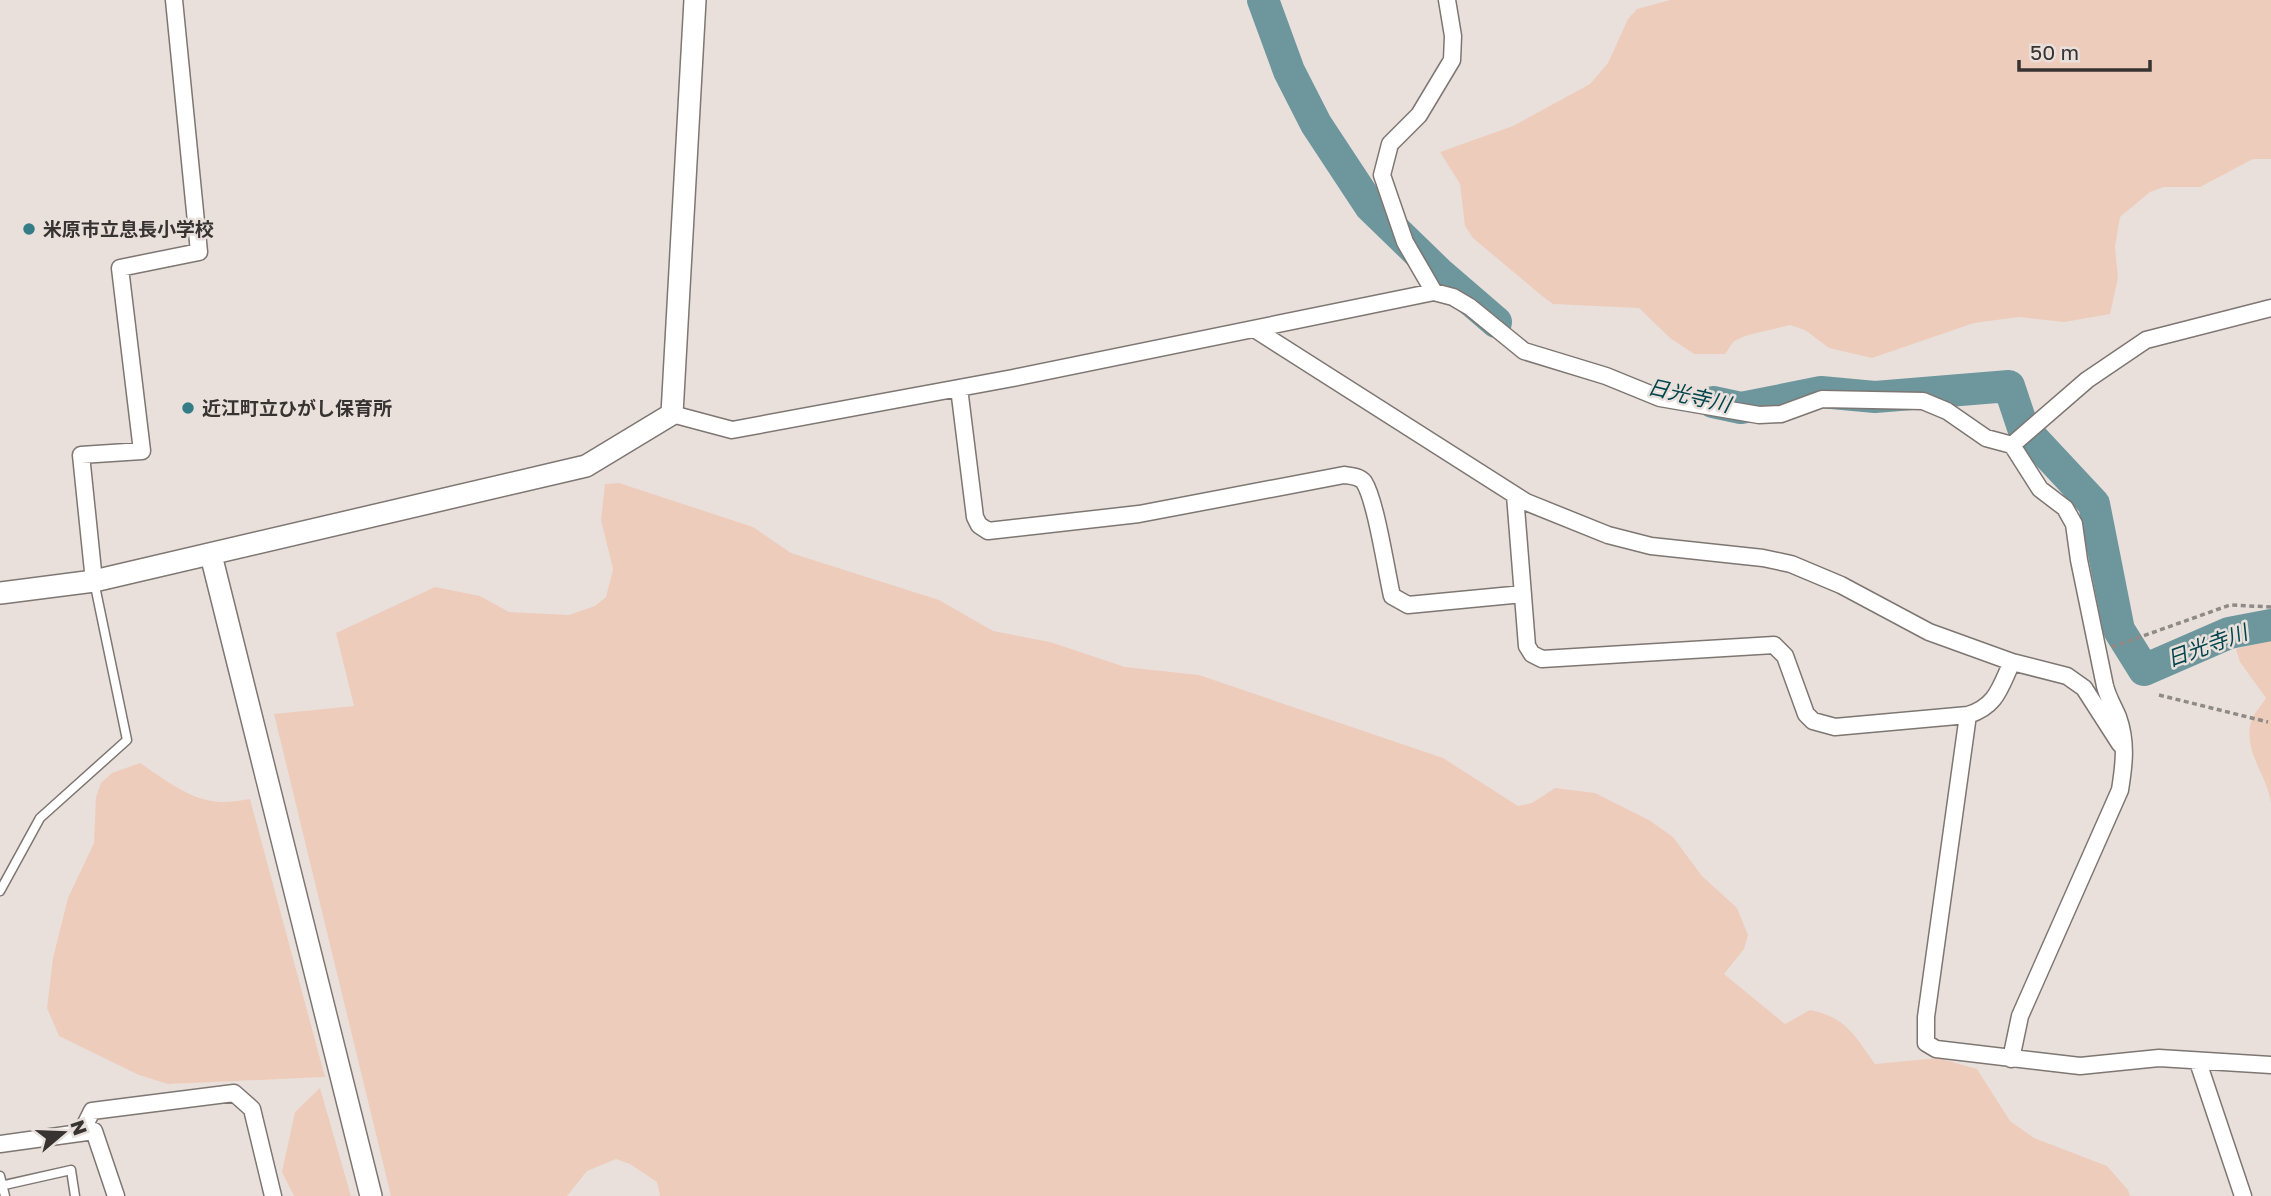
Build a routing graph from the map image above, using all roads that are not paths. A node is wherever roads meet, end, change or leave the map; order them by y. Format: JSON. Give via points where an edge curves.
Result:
{"nodes":[{"id":1,"x":174,"y":0,"type":"edge"},
{"id":2,"x":695,"y":0,"type":"edge"},
{"id":3,"x":1447,"y":0,"type":"edge"},
{"id":4,"x":1434,"y":292,"type":"junction"},
{"id":5,"x":2271,"y":308,"type":"edge"},
{"id":6,"x":1256,"y":330,"type":"junction"},
{"id":7,"x":959,"y":388,"type":"junction"},
{"id":8,"x":672,"y":414,"type":"junction"},
{"id":9,"x":2011,"y":445,"type":"junction"},
{"id":10,"x":1515,"y":495,"type":"junction"},
{"id":11,"x":211,"y":555,"type":"junction"},
{"id":12,"x":94,"y":581,"type":"junction"},
{"id":13,"x":0,"y":593,"type":"edge"},
{"id":14,"x":1523,"y":594,"type":"junction"},
{"id":15,"x":2012,"y":662,"type":"junction"},
{"id":16,"x":1968,"y":715,"type":"junction"},
{"id":17,"x":2126,"y":752,"type":"junction"},
{"id":18,"x":0,"y":891,"type":"edge"},
{"id":19,"x":2011,"y":1059,"type":"junction"},
{"id":20,"x":2198,"y":1062,"type":"junction"},
{"id":21,"x":2271,"y":1065,"type":"edge"},
{"id":22,"x":81,"y":1132,"type":"junction"},
{"id":23,"x":0,"y":1144,"type":"edge"},
{"id":24,"x":1,"y":1182,"type":"edge"},
{"id":25,"x":5,"y":1196,"type":"edge"},
{"id":26,"x":75,"y":1196,"type":"edge"},
{"id":27,"x":116,"y":1196,"type":"edge"},
{"id":28,"x":273,"y":1196,"type":"edge"},
{"id":29,"x":371,"y":1196,"type":"edge"},
{"id":30,"x":2243,"y":1196,"type":"edge"}],
"edges":[{"from":1,"to":12,"type":"street","via":[[199,252],[120,268],[142,451],[81,454]]},
{"from":2,"to":8,"type":"street"},
{"from":3,"to":4,"type":"street","via":[[1452,60],[1419,116],[1391,144],[1382,175],[1405,242]]},
{"from":4,"to":6,"type":"street"},
{"from":4,"to":9,"type":"street","via":[[1470,307],[1524,351],[1660,398],[1759,415],[1781,414],[1822,399],[1923,401],[1947,411],[1986,438]]},
{"from":5,"to":9,"type":"street","via":[[2146,340],[2087,380]]},
{"from":6,"to":7,"type":"street"},
{"from":6,"to":10,"type":"street"},
{"from":7,"to":8,"type":"street","via":[[732,430]]},
{"from":7,"to":14,"type":"street","via":[[975,517],[988,531],[1139,514],[1354,476],[1364,482],[1371,501],[1392,596],[1398,601],[1408,605]]},
{"from":8,"to":11,"type":"street","via":[[586,466]]},
{"from":9,"to":17,"type":"street","via":[[2040,489],[2065,508],[2074,524],[2109,702],[2117,714]]},
{"from":10,"to":14,"type":"street"},
{"from":10,"to":15,"type":"street","via":[[1608,535],[1651,546],[1791,564],[1929,632]]},
{"from":11,"to":12,"type":"street"},
{"from":11,"to":29,"type":"street"},
{"from":12,"to":13,"type":"street"},
{"from":12,"to":18,"type":"lane","via":[[127,740],[40,818]]},
{"from":14,"to":16,"type":"street","via":[[1527,646],[1542,659],[1766,643],[1785,656],[1806,714],[1821,725]]},
{"from":15,"to":16,"type":"street","via":[[1989,705]]},
{"from":15,"to":17,"type":"street","via":[[2067,676],[2084,688]]},
{"from":16,"to":19,"type":"street","via":[[1924,1036],[1936,1049]]},
{"from":17,"to":19,"type":"street","via":[[2120,790],[2020,1016]]},
{"from":19,"to":20,"type":"street","via":[[2080,1066],[2160,1058]]},
{"from":20,"to":21,"type":"street"},
{"from":20,"to":30,"type":"street"},
{"from":22,"to":23,"type":"street"},
{"from":22,"to":27,"type":"street","via":[[94,1131]]},
{"from":22,"to":28,"type":"street","via":[[92,1111],[234,1093],[252,1109]]},
{"from":24,"to":25,"type":"lane"},
{"from":24,"to":26,"type":"lane","via":[[71,1170]]}]}
